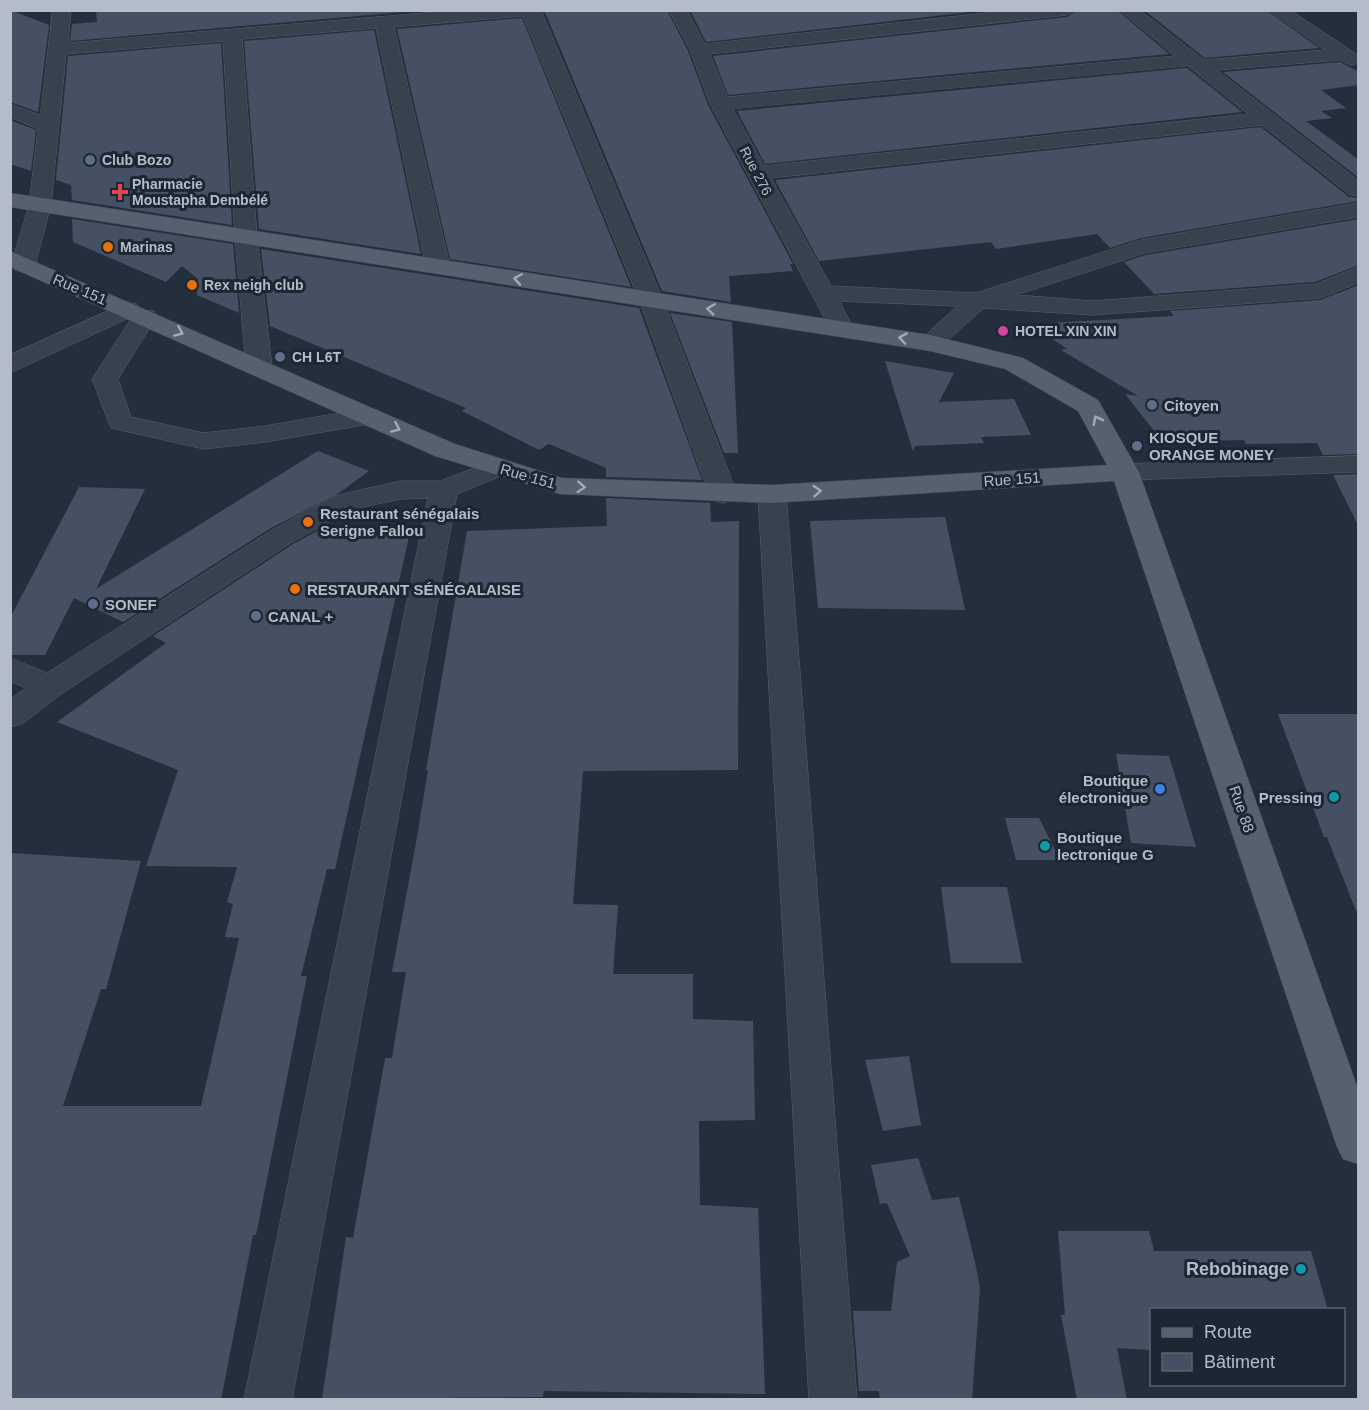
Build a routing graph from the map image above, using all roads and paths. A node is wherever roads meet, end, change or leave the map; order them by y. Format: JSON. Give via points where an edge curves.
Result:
{"nodes":[{"id":1,"x":62,"y":10,"type":"edge"},
{"id":2,"x":678,"y":10,"type":"edge"},
{"id":3,"x":1067,"y":10,"type":"edge"},
{"id":4,"x":1128,"y":10,"type":"edge"},
{"id":5,"x":1277,"y":10,"type":"edge"},
{"id":6,"x":531,"y":11,"type":"edge"},
{"id":7,"x":384,"y":22,"type":"junction"},
{"id":8,"x":232,"y":36,"type":"junction"},
{"id":9,"x":58,"y":49,"type":"junction"},
{"id":10,"x":699,"y":50,"type":"junction"},
{"id":11,"x":1351,"y":59,"type":"edge"},
{"id":12,"x":1196,"y":63,"type":"junction"},
{"id":13,"x":720,"y":104,"type":"junction"},
{"id":14,"x":10,"y":111,"type":"edge"},
{"id":15,"x":1266,"y":118,"type":"junction"},
{"id":16,"x":50,"y":126,"type":"junction"},
{"id":17,"x":757,"y":173,"type":"junction"},
{"id":18,"x":1359,"y":190,"type":"edge"},
{"id":19,"x":10,"y":200,"type":"edge"},
{"id":20,"x":40,"y":205,"type":"junction"},
{"id":21,"x":1359,"y":210,"type":"edge"},
{"id":22,"x":246,"y":237,"type":"junction"},
{"id":23,"x":17,"y":261,"type":"edge"},
{"id":24,"x":438,"y":267,"type":"junction"},
{"id":25,"x":1359,"y":274,"type":"edge"},
{"id":26,"x":824,"y":294,"type":"junction"},
{"id":27,"x":651,"y":300,"type":"junction"},
{"id":28,"x":978,"y":300,"type":"junction"},
{"id":29,"x":136,"y":313,"type":"junction"},
{"id":30,"x":841,"y":327,"type":"junction"},
{"id":31,"x":930,"y":343,"type":"junction"},
{"id":32,"x":10,"y":365,"type":"edge"},
{"id":33,"x":259,"y":367,"type":"junction"},
{"id":34,"x":369,"y":416,"type":"junction"},
{"id":35,"x":1359,"y":464,"type":"edge"},
{"id":36,"x":498,"y":467,"type":"junction"},
{"id":37,"x":1125,"y":472,"type":"junction"},
{"id":38,"x":444,"y":489,"type":"junction"},
{"id":39,"x":723,"y":494,"type":"junction"},
{"id":40,"x":772,"y":494,"type":"junction"},
{"id":41,"x":10,"y":668,"type":"edge"},
{"id":42,"x":50,"y":687,"type":"junction"},
{"id":43,"x":10,"y":716,"type":"edge"},
{"id":44,"x":1359,"y":1147,"type":"edge"},
{"id":45,"x":268,"y":1400,"type":"edge"},
{"id":46,"x":833,"y":1400,"type":"edge"}],
"edges":[{"from":1,"to":9,"type":"street"},
{"from":2,"to":10,"type":"street","name":"Rue 276"},
{"from":3,"to":10,"type":"street"},
{"from":4,"to":12,"type":"street"},
{"from":5,"to":11,"type":"street"},
{"from":6,"to":7,"type":"street"},
{"from":6,"to":27,"type":"street"},
{"from":7,"to":8,"type":"street"},
{"from":7,"to":24,"type":"street"},
{"from":8,"to":9,"type":"street"},
{"from":8,"to":22,"type":"street"},
{"from":9,"to":16,"type":"street"},
{"from":10,"to":13,"type":"street","name":"Rue 276"},
{"from":11,"to":12,"type":"street"},
{"from":12,"to":13,"type":"street"},
{"from":12,"to":15,"type":"street"},
{"from":13,"to":17,"type":"street","name":"Rue 276"},
{"from":14,"to":16,"type":"street"},
{"from":15,"to":17,"type":"street"},
{"from":15,"to":18,"type":"street"},
{"from":16,"to":20,"type":"street"},
{"from":17,"to":26,"type":"street","name":"Rue 276"},
{"from":19,"to":20,"type":"main road","name":"Rue 88"},
{"from":20,"to":22,"type":"main road","name":"Rue 88"},
{"from":20,"to":23,"type":"street"},
{"from":21,"to":28,"type":"street","via":[[1141,247]]},
{"from":22,"to":24,"type":"main road","name":"Rue 88"},
{"from":22,"to":33,"type":"street"},
{"from":23,"to":29,"type":"main road","name":"Rue 151"},
{"from":27,"to":24,"type":"main road","name":"Rue 88","one_way":true},
{"from":25,"to":28,"type":"street","via":[[1320,291],[1093,308]]},
{"from":26,"to":28,"type":"street"},
{"from":26,"to":30,"type":"street","name":"Rue 276"},
{"from":30,"to":27,"type":"main road","name":"Rue 88","one_way":true},
{"from":27,"to":39,"type":"street"},
{"from":28,"to":31,"type":"street"},
{"from":29,"to":32,"type":"street"},
{"from":29,"to":33,"type":"main road","name":"Rue 151","one_way":true},
{"from":29,"to":34,"type":"street","via":[[105,379],[120,422],[204,441]]},
{"from":31,"to":30,"type":"main road","name":"Rue 88","one_way":true},
{"from":37,"to":31,"type":"main road","name":"Rue 88","one_way":true,"via":[[1089,406],[1014,363]]},
{"from":33,"to":34,"type":"main road","name":"Rue 151"},
{"from":34,"to":36,"type":"main road","name":"Rue 151","one_way":true,"via":[[445,450]]},
{"from":35,"to":37,"type":"street"},
{"from":36,"to":38,"type":"street"},
{"from":36,"to":39,"type":"main road","name":"Rue 151","one_way":true,"via":[[560,486]]},
{"from":40,"to":37,"type":"main road","name":"Rue 151","one_way":true},
{"from":37,"to":44,"type":"main road","name":"Rue 88"},
{"from":38,"to":42,"type":"street","via":[[400,490],[344,502],[282,536]]},
{"from":38,"to":45,"type":"street"},
{"from":39,"to":40,"type":"main road","name":"Rue 151"},
{"from":40,"to":46,"type":"street"},
{"from":41,"to":42,"type":"street"},
{"from":42,"to":43,"type":"street"}]}
